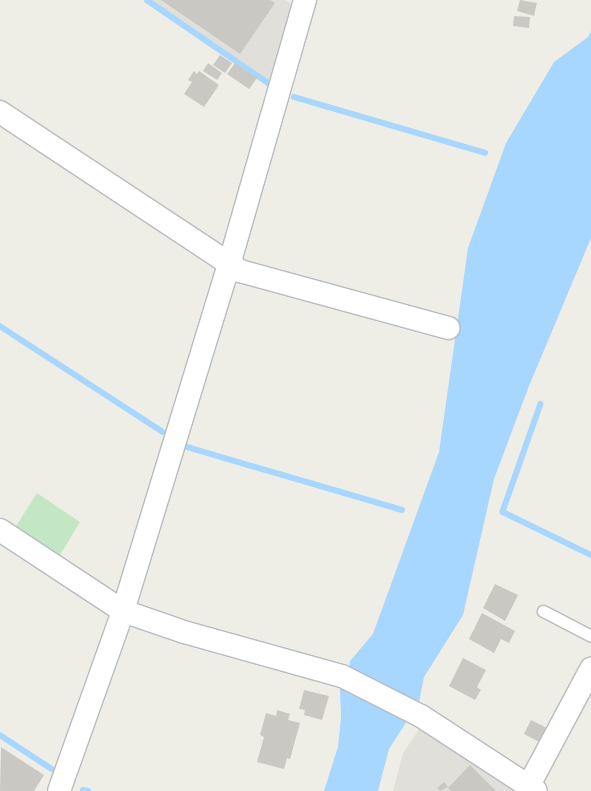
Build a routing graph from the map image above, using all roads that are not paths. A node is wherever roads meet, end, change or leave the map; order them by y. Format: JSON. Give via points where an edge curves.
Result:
{"nodes":[{"id":1,"x":305,"y":0,"type":"edge"},
{"id":2,"x":0,"y":112,"type":"edge"},
{"id":3,"x":229,"y":265,"type":"junction"},
{"id":4,"x":448,"y":328,"type":"dead end"},
{"id":5,"x":0,"y":530,"type":"edge"},
{"id":6,"x":123,"y":611,"type":"junction"},
{"id":7,"x":543,"y":611,"type":"dead end"},
{"id":8,"x":591,"y":636,"type":"edge"},
{"id":9,"x":591,"y":669,"type":"edge"},
{"id":10,"x":533,"y":788,"type":"edge"},
{"id":11,"x":59,"y":791,"type":"edge"}],
"edges":[{"from":1,"to":3,"type":"street"},
{"from":2,"to":3,"type":"street"},
{"from":3,"to":4,"type":"street","via":[[240,271]]},
{"from":3,"to":6,"type":"street"},
{"from":5,"to":6,"type":"street"},
{"from":6,"to":10,"type":"street","via":[[184,632],[342,676],[421,716]]},
{"from":6,"to":11,"type":"street"},
{"from":7,"to":8,"type":"lane"},
{"from":9,"to":10,"type":"street"}]}
